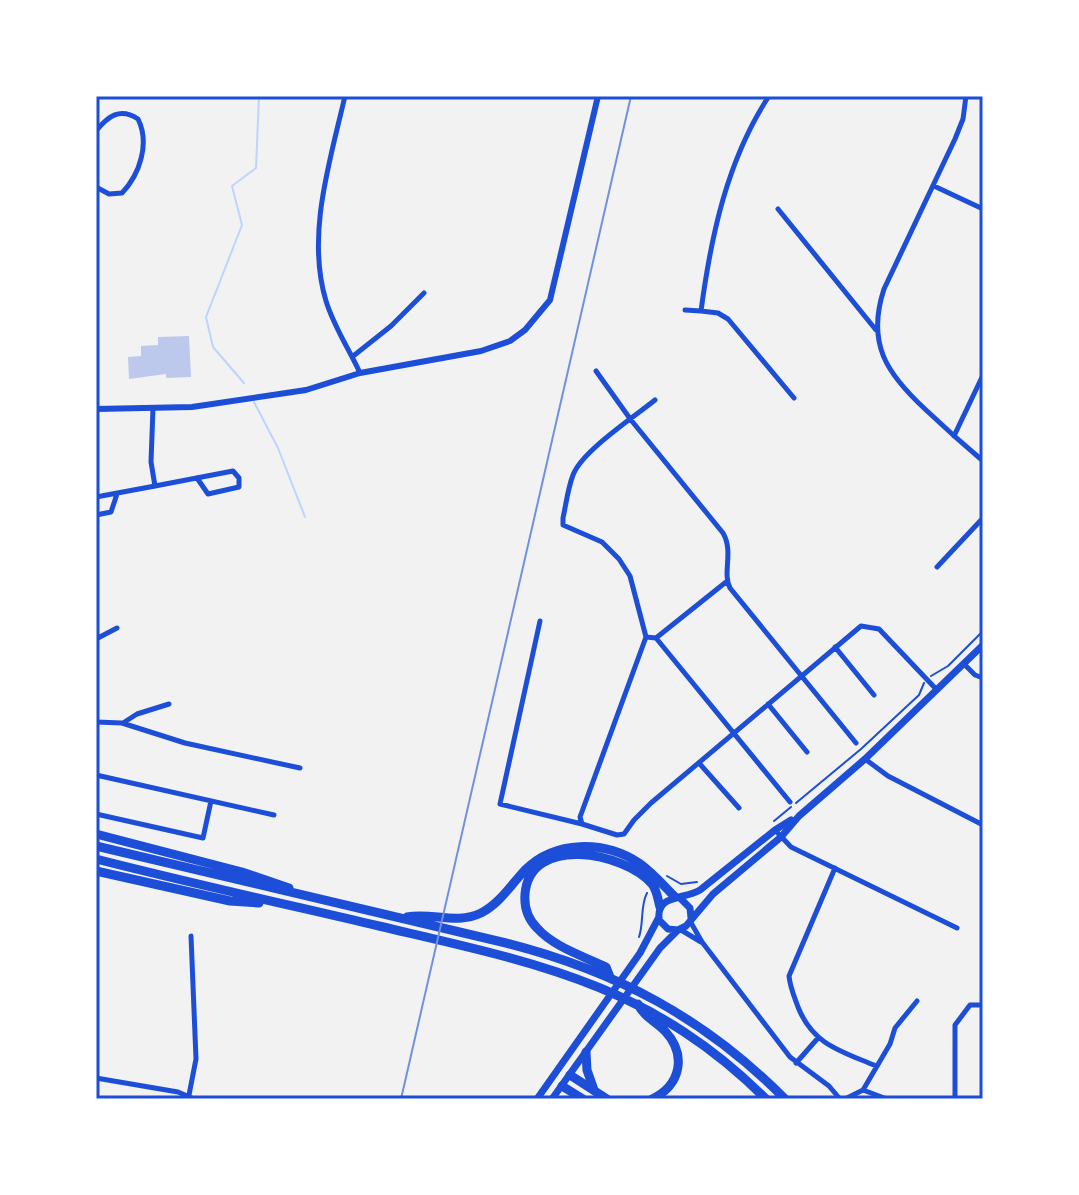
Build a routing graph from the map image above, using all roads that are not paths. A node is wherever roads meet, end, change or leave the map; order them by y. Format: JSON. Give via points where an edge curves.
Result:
{"nodes":[{"id":1,"x":345,"y":96,"type":"edge"},
{"id":2,"x":598,"y":96,"type":"edge"},
{"id":3,"x":769,"y":96,"type":"edge"},
{"id":4,"x":966,"y":96,"type":"edge"},
{"id":5,"x":96,"y":131,"type":"edge"},
{"id":6,"x":934,"y":186,"type":"junction"},
{"id":7,"x":96,"y":187,"type":"edge"},
{"id":8,"x":778,"y":209,"type":"dead end"},
{"id":9,"x":983,"y":209,"type":"edge"},
{"id":10,"x":424,"y":293,"type":"dead end"},
{"id":11,"x":685,"y":310,"type":"dead end"},
{"id":12,"x":701,"y":311,"type":"junction"},
{"id":13,"x":877,"y":331,"type":"junction"},
{"id":14,"x":352,"y":357,"type":"junction"},
{"id":15,"x":596,"y":371,"type":"dead end"},
{"id":16,"x":360,"y":373,"type":"junction"},
{"id":17,"x":983,"y":375,"type":"edge"},
{"id":18,"x":794,"y":398,"type":"dead end"},
{"id":19,"x":655,"y":400,"type":"dead end"},
{"id":20,"x":153,"y":408,"type":"junction"},
{"id":21,"x":96,"y":409,"type":"edge"},
{"id":22,"x":631,"y":420,"type":"junction"},
{"id":23,"x":954,"y":436,"type":"junction"},
{"id":24,"x":983,"y":461,"type":"edge"},
{"id":25,"x":197,"y":478,"type":"junction"},
{"id":26,"x":155,"y":486,"type":"junction"},
{"id":27,"x":117,"y":493,"type":"junction"},
{"id":28,"x":96,"y":497,"type":"edge"},
{"id":29,"x":96,"y":515,"type":"edge"},
{"id":30,"x":983,"y":518,"type":"edge"},
{"id":31,"x":937,"y":567,"type":"dead end"},
{"id":32,"x":726,"y":582,"type":"junction"},
{"id":33,"x":540,"y":621,"type":"dead end"},
{"id":34,"x":117,"y":628,"type":"dead end"},
{"id":35,"x":646,"y":637,"type":"junction"},
{"id":36,"x":656,"y":638,"type":"junction"},
{"id":37,"x":96,"y":639,"type":"edge"},
{"id":38,"x":983,"y":645,"type":"edge"},
{"id":39,"x":835,"y":647,"type":"junction"},
{"id":40,"x":964,"y":664,"type":"junction"},
{"id":41,"x":801,"y":676,"type":"junction"},
{"id":42,"x":983,"y":678,"type":"edge"},
{"id":43,"x":937,"y":690,"type":"junction"},
{"id":44,"x":874,"y":695,"type":"dead end"},
{"id":45,"x":169,"y":704,"type":"dead end"},
{"id":46,"x":768,"y":704,"type":"junction"},
{"id":47,"x":96,"y":722,"type":"edge"},
{"id":48,"x":122,"y":723,"type":"junction"},
{"id":49,"x":734,"y":733,"type":"junction"},
{"id":50,"x":856,"y":743,"type":"dead end"},
{"id":51,"x":807,"y":752,"type":"dead end"},
{"id":52,"x":865,"y":759,"type":"junction"},
{"id":53,"x":699,"y":763,"type":"junction"},
{"id":54,"x":300,"y":768,"type":"dead end"},
{"id":55,"x":96,"y":775,"type":"edge"},
{"id":56,"x":211,"y":801,"type":"junction"},
{"id":57,"x":790,"y":802,"type":"dead end"},
{"id":58,"x":739,"y":808,"type":"dead end"},
{"id":59,"x":96,"y":814,"type":"edge"},
{"id":60,"x":274,"y":815,"type":"dead end"},
{"id":61,"x":799,"y":816,"type":"junction"},
{"id":62,"x":582,"y":824,"type":"junction"},
{"id":63,"x":983,"y":825,"type":"edge"},
{"id":64,"x":773,"y":827,"type":"junction"},
{"id":65,"x":96,"y":834,"type":"edge"},
{"id":66,"x":781,"y":837,"type":"junction"},
{"id":67,"x":96,"y":846,"type":"edge"},
{"id":68,"x":96,"y":859,"type":"edge"},
{"id":69,"x":835,"y":868,"type":"junction"},
{"id":70,"x":96,"y":871,"type":"edge"},
{"id":71,"x":657,"y":884,"type":"junction"},
{"id":72,"x":303,"y":895,"type":"junction"},
{"id":73,"x":678,"y":898,"type":"junction"},
{"id":74,"x":290,"y":905,"type":"junction"},
{"id":75,"x":659,"y":912,"type":"junction"},
{"id":76,"x":400,"y":918,"type":"junction"},
{"id":77,"x":690,"y":919,"type":"junction"},
{"id":78,"x":957,"y":928,"type":"dead end"},
{"id":79,"x":680,"y":930,"type":"junction"},
{"id":80,"x":191,"y":936,"type":"dead end"},
{"id":81,"x":702,"y":942,"type":"junction"},
{"id":82,"x":610,"y":977,"type":"junction"},
{"id":83,"x":917,"y":1001,"type":"dead end"},
{"id":84,"x":638,"y":1004,"type":"junction"},
{"id":85,"x":983,"y":1005,"type":"edge"},
{"id":86,"x":818,"y":1038,"type":"junction"},
{"id":87,"x":586,"y":1052,"type":"junction"},
{"id":88,"x":796,"y":1063,"type":"junction"},
{"id":89,"x":876,"y":1066,"type":"junction"},
{"id":90,"x":559,"y":1069,"type":"junction"},
{"id":91,"x":570,"y":1075,"type":"junction"},
{"id":92,"x":96,"y":1078,"type":"edge"},
{"id":93,"x":552,"y":1079,"type":"junction"},
{"id":94,"x":562,"y":1086,"type":"junction"},
{"id":95,"x":594,"y":1090,"type":"junction"},
{"id":96,"x":863,"y":1090,"type":"junction"},
{"id":97,"x":191,"y":1097,"type":"edge"},
{"id":98,"x":537,"y":1099,"type":"edge"},
{"id":99,"x":552,"y":1099,"type":"edge"},
{"id":100,"x":583,"y":1099,"type":"edge"},
{"id":101,"x":607,"y":1099,"type":"edge"},
{"id":102,"x":652,"y":1099,"type":"edge"},
{"id":103,"x":766,"y":1099,"type":"edge"},
{"id":104,"x":785,"y":1099,"type":"edge"},
{"id":105,"x":842,"y":1099,"type":"edge"},
{"id":106,"x":887,"y":1099,"type":"edge"},
{"id":107,"x":955,"y":1099,"type":"edge"}],
"edges":[{"from":1,"to":14,"type":"street","via":[[324,188],[319,246],[326,300]]},
{"from":2,"to":16,"type":"street","via":[[556,281],[539,316],[496,347]]},
{"from":3,"to":12,"type":"street","via":[[725,194]]},
{"from":4,"to":6,"type":"street","via":[[963,119]]},
{"from":5,"to":7,"type":"street","via":[[111,115],[126,113],[138,119],[145,139],[134,178],[122,193]]},
{"from":6,"to":9,"type":"street"},
{"from":6,"to":13,"type":"street","via":[[884,289]]},
{"from":8,"to":13,"type":"street"},
{"from":10,"to":14,"type":"street"},
{"from":11,"to":12,"type":"street"},
{"from":12,"to":18,"type":"street","via":[[728,319]]},
{"from":13,"to":23,"type":"street","via":[[890,373]]},
{"from":14,"to":16,"type":"street"},
{"from":15,"to":22,"type":"street"},
{"from":16,"to":20,"type":"street","via":[[306,390]]},
{"from":17,"to":23,"type":"street"},
{"from":19,"to":22,"type":"street"},
{"from":20,"to":21,"type":"street"},
{"from":20,"to":26,"type":"street"},
{"from":22,"to":32,"type":"street","via":[[728,541]]},
{"from":22,"to":35,"type":"street","via":[[578,466],[563,525],[602,542],[626,569]]},
{"from":23,"to":24,"type":"street"},
{"from":25,"to":25,"type":"street","via":[[208,494],[239,487],[233,471]]},
{"from":25,"to":26,"type":"street"},
{"from":26,"to":27,"type":"street"},
{"from":27,"to":28,"type":"street"},
{"from":27,"to":29,"type":"street","via":[[111,512]]},
{"from":30,"to":31,"type":"street"},
{"from":32,"to":36,"type":"street"},
{"from":32,"to":41,"type":"street"},
{"from":33,"to":62,"type":"street","via":[[500,804]]},
{"from":34,"to":37,"type":"street"},
{"from":35,"to":36,"type":"street"},
{"from":35,"to":62,"type":"street","via":[[580,817]]},
{"from":36,"to":49,"type":"street"},
{"from":38,"to":40,"type":"main road"},
{"from":39,"to":41,"type":"street"},
{"from":39,"to":43,"type":"street","via":[[861,626],[879,629]]},
{"from":39,"to":44,"type":"street"},
{"from":40,"to":42,"type":"street"},
{"from":40,"to":43,"type":"main road"},
{"from":41,"to":46,"type":"street"},
{"from":41,"to":50,"type":"street"},
{"from":43,"to":52,"type":"main road"},
{"from":45,"to":48,"type":"street"},
{"from":46,"to":49,"type":"street"},
{"from":46,"to":51,"type":"street"},
{"from":47,"to":48,"type":"street"},
{"from":48,"to":54,"type":"street"},
{"from":49,"to":53,"type":"street"},
{"from":49,"to":57,"type":"street"},
{"from":52,"to":61,"type":"main road"},
{"from":52,"to":63,"type":"street"},
{"from":53,"to":58,"type":"street"},
{"from":53,"to":62,"type":"street","via":[[624,834]]},
{"from":55,"to":56,"type":"street"},
{"from":56,"to":59,"type":"street","via":[[203,838]]},
{"from":56,"to":60,"type":"street"},
{"from":61,"to":64,"type":"main road"},
{"from":61,"to":66,"type":"main road"},
{"from":64,"to":66,"type":"street"},
{"from":64,"to":73,"type":"main road","via":[[700,890]]},
{"from":65,"to":72,"type":"highway","via":[[256,876]]},
{"from":66,"to":69,"type":"street"},
{"from":66,"to":77,"type":"main road"},
{"from":67,"to":72,"type":"highway"},
{"from":68,"to":74,"type":"highway"},
{"from":69,"to":78,"type":"street"},
{"from":69,"to":86,"type":"street","via":[[789,976],[804,1020]]},
{"from":70,"to":74,"type":"highway","via":[[230,901]]},
{"from":71,"to":73,"type":"highway"},
{"from":71,"to":75,"type":"highway"},
{"from":71,"to":76,"type":"highway","via":[[642,865],[620,854],[566,848],[537,860],[480,913],[458,919]]},
{"from":71,"to":82,"type":"highway","via":[[613,860],[575,854],[543,864],[528,883],[526,909],[537,928],[605,967]]},
{"from":72,"to":76,"type":"highway"},
{"from":73,"to":75,"type":"main road","via":[[669,898]]},
{"from":73,"to":77,"type":"main road","via":[[690,908]]},
{"from":74,"to":84,"type":"highway","via":[[537,964]]},
{"from":75,"to":79,"type":"main road","via":[[663,926]]},
{"from":75,"to":90,"type":"main road","via":[[635,960]]},
{"from":76,"to":82,"type":"highway","via":[[547,954]]},
{"from":77,"to":79,"type":"main road"},
{"from":77,"to":81,"type":"street"},
{"from":79,"to":81,"type":"street"},
{"from":79,"to":87,"type":"main road","via":[[660,948]]},
{"from":80,"to":97,"type":"street","via":[[196,1059]]},
{"from":81,"to":88,"type":"street"},
{"from":82,"to":104,"type":"highway","via":[[715,1036]]},
{"from":83,"to":89,"type":"street","via":[[895,1028]]},
{"from":84,"to":102,"type":"highway","via":[[642,1014],[673,1040],[679,1054],[674,1082]]},
{"from":84,"to":103,"type":"highway","via":[[709,1049]]},
{"from":85,"to":107,"type":"street","via":[[970,1005],[955,1025]]},
{"from":86,"to":88,"type":"street"},
{"from":86,"to":89,"type":"street"},
{"from":87,"to":91,"type":"main road"},
{"from":87,"to":95,"type":"highway"},
{"from":88,"to":105,"type":"street"},
{"from":89,"to":96,"type":"street"},
{"from":90,"to":91,"type":"main road"},
{"from":90,"to":93,"type":"main road"},
{"from":91,"to":94,"type":"main road"},
{"from":91,"to":95,"type":"highway"},
{"from":92,"to":97,"type":"street"},
{"from":93,"to":94,"type":"main road"},
{"from":93,"to":98,"type":"main road"},
{"from":94,"to":99,"type":"main road"},
{"from":94,"to":100,"type":"highway"},
{"from":95,"to":101,"type":"highway"},
{"from":96,"to":105,"type":"street"},
{"from":96,"to":106,"type":"street"}]}
